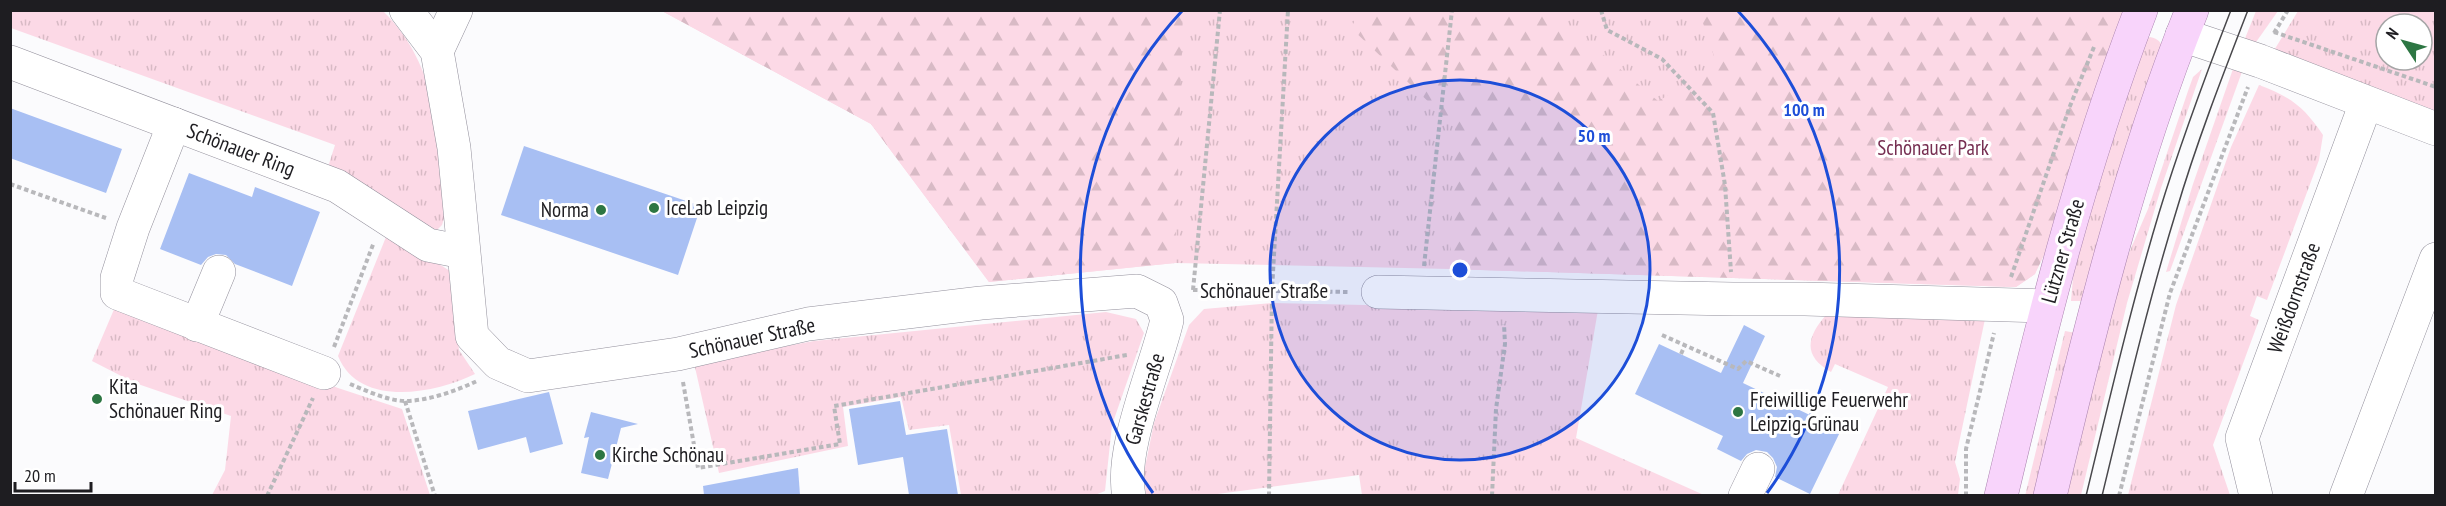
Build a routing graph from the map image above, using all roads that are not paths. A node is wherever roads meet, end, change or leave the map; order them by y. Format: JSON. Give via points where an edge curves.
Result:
{"nodes":[{"id":1,"x":406,"y":10,"type":"edge"},
{"id":2,"x":456,"y":10,"type":"edge"},
{"id":3,"x":2141,"y":10,"type":"edge"},
{"id":4,"x":2179,"y":18,"type":"edge"},
{"id":5,"x":437,"y":51,"type":"junction"},
{"id":6,"x":10,"y":62,"type":"edge"},
{"id":7,"x":2366,"y":103,"type":"junction"},
{"id":8,"x":174,"y":124,"type":"junction"},
{"id":9,"x":2436,"y":129,"type":"edge"},
{"id":10,"x":463,"y":252,"type":"junction"},
{"id":11,"x":2436,"y":259,"type":"edge"},
{"id":12,"x":219,"y":272,"type":"dead end"},
{"id":13,"x":1378,"y":292,"type":"road end"},
{"id":14,"x":1161,"y":303,"type":"joint"},
{"id":15,"x":2047,"y":306,"type":"junction"},
{"id":16,"x":197,"y":325,"type":"junction"},
{"id":17,"x":324,"y":373,"type":"road end"},
{"id":18,"x":1129,"y":495,"type":"edge"},
{"id":19,"x":2001,"y":495,"type":"edge"},
{"id":20,"x":2050,"y":495,"type":"edge"},
{"id":21,"x":2256,"y":495,"type":"edge"},
{"id":22,"x":2346,"y":495,"type":"edge"}],
"edges":[{"from":1,"to":5,"type":"street","name":"Schönauer Straße"},
{"from":2,"to":5,"type":"street"},
{"from":3,"to":15,"type":"main road","name":"Lützner Straße","via":[[2096,133]]},
{"from":4,"to":7,"type":"street","via":[[2259,61]]},
{"from":4,"to":20,"type":"main road","via":[[2104,278]]},
{"from":5,"to":10,"type":"street","name":"Schönauer Straße","via":[[454,148]]},
{"from":6,"to":8,"type":"street","name":"Schönauer Ring"},
{"from":7,"to":9,"type":"street"},
{"from":7,"to":21,"type":"street","name":"Weißdornstraße","via":[[2242,438]]},
{"from":8,"to":10,"type":"street","name":"Schönauer Ring","via":[[336,186],[428,245]]},
{"from":8,"to":16,"type":"street","via":[[117,278],[117,293]]},
{"from":10,"to":14,"type":"street","name":"Schönauer Straße","via":[[472,336],[498,363],[528,376],[678,354],[808,324],[981,303],[1137,291]]},
{"from":11,"to":22,"type":"street"},
{"from":12,"to":16,"type":"street"},
{"from":13,"to":15,"type":"street"},
{"from":14,"to":18,"type":"street","name":"Garskestraße","via":[[1167,320],[1130,448]]},
{"from":15,"to":19,"type":"main road","name":"Lützner Straße"},
{"from":16,"to":17,"type":"street"}]}
